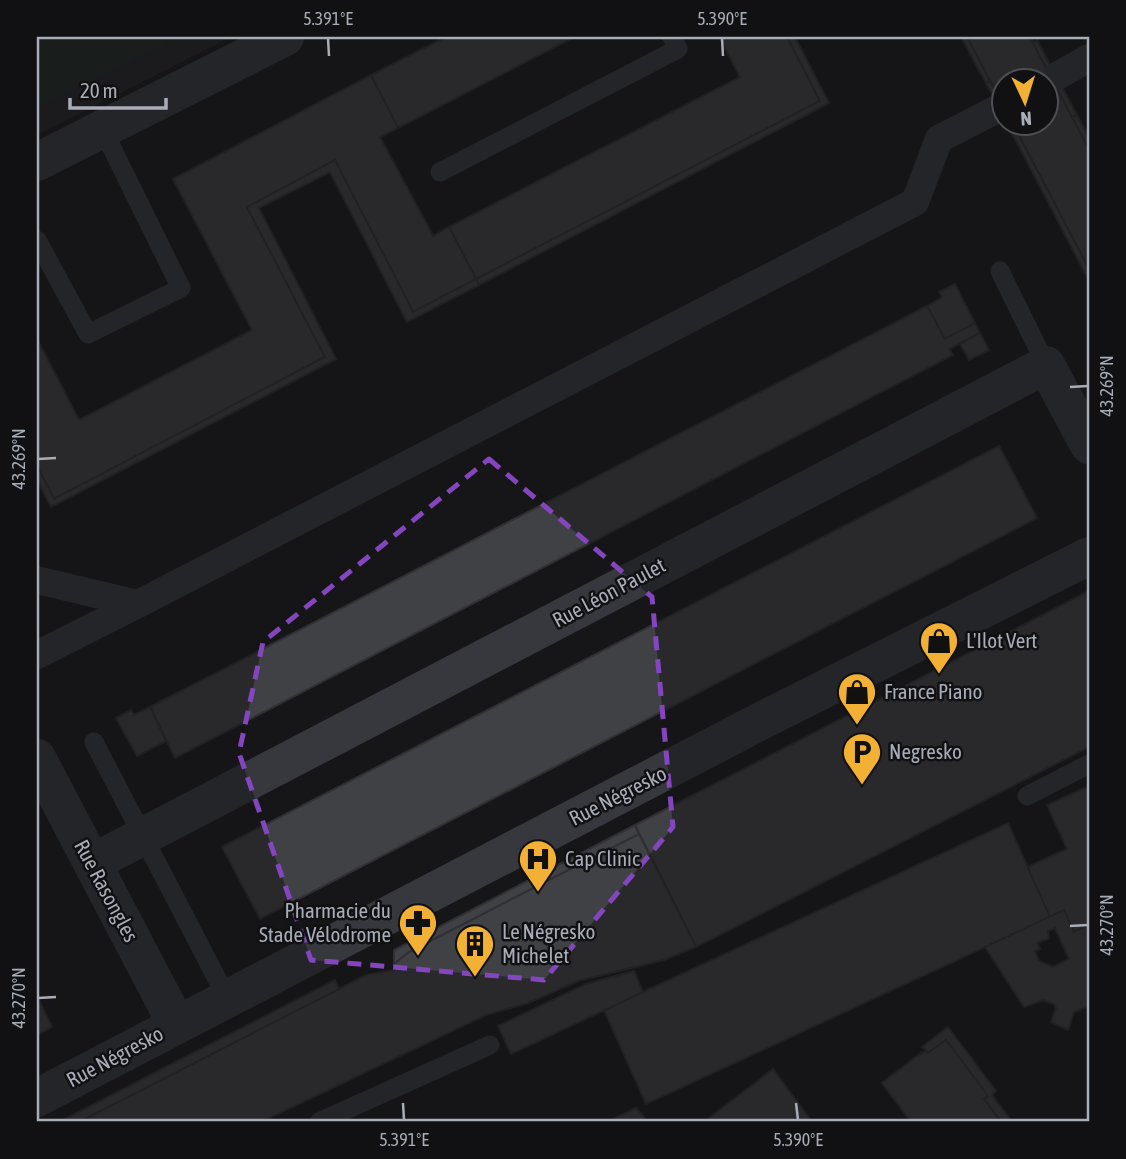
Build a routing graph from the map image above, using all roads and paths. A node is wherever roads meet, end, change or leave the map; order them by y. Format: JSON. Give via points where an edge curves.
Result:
{"nodes":[{"id":1,"x":285,"y":37,"type":"edge"},
{"id":2,"x":672,"y":37,"type":"edge"},
{"id":3,"x":1089,"y":58,"type":"edge"},
{"id":4,"x":1060,"y":74,"type":"edge"},
{"id":5,"x":990,"y":113,"type":"edge"},
{"id":6,"x":103,"y":130,"type":"junction"},
{"id":7,"x":37,"y":162,"type":"edge"},
{"id":8,"x":440,"y":173,"type":"dead end"},
{"id":9,"x":37,"y":240,"type":"edge"},
{"id":10,"x":1000,"y":271,"type":"dead end"},
{"id":11,"x":1046,"y":365,"type":"junction"},
{"id":12,"x":1089,"y":445,"type":"edge"},
{"id":13,"x":1089,"y":556,"type":"edge"},
{"id":14,"x":37,"y":580,"type":"edge"},
{"id":15,"x":138,"y":604,"type":"junction"},
{"id":16,"x":37,"y":655,"type":"edge"},
{"id":17,"x":94,"y":741,"type":"dead end"},
{"id":18,"x":37,"y":758,"type":"edge"},
{"id":19,"x":1089,"y":764,"type":"edge"},
{"id":20,"x":1027,"y":796,"type":"dead end"},
{"id":21,"x":143,"y":836,"type":"junction"},
{"id":22,"x":92,"y":863,"type":"junction"},
{"id":23,"x":227,"y":998,"type":"junction"},
{"id":24,"x":177,"y":1025,"type":"junction"},
{"id":25,"x":490,"y":1045,"type":"dead end"},
{"id":26,"x":37,"y":1098,"type":"edge"},
{"id":27,"x":319,"y":1122,"type":"edge"}],
"edges":[{"from":1,"to":6,"type":"street"},
{"from":2,"to":8,"type":"lane","via":[[678,49]]},
{"from":3,"to":4,"type":"street"},
{"from":5,"to":15,"type":"street","via":[[939,139],[915,202]]},
{"from":6,"to":7,"type":"street"},
{"from":6,"to":9,"type":"lane","via":[[181,288],[88,334]]},
{"from":10,"to":11,"type":"lane"},
{"from":11,"to":12,"type":"street"},
{"from":11,"to":21,"type":"street","name":"Rue Léon Paulet"},
{"from":13,"to":23,"type":"street","name":"Rue Négresko"},
{"from":14,"to":15,"type":"street"},
{"from":15,"to":16,"type":"street"},
{"from":17,"to":21,"type":"lane"},
{"from":18,"to":22,"type":"street","name":"Rue Rasongles"},
{"from":19,"to":20,"type":"lane"},
{"from":21,"to":22,"type":"street","name":"Rue Léon Paulet"},
{"from":21,"to":23,"type":"lane"},
{"from":22,"to":24,"type":"street","name":"Rue Rasongles"},
{"from":23,"to":24,"type":"street","name":"Rue Négresko"},
{"from":24,"to":26,"type":"street","name":"Rue Négresko"},
{"from":25,"to":27,"type":"lane"}]}
